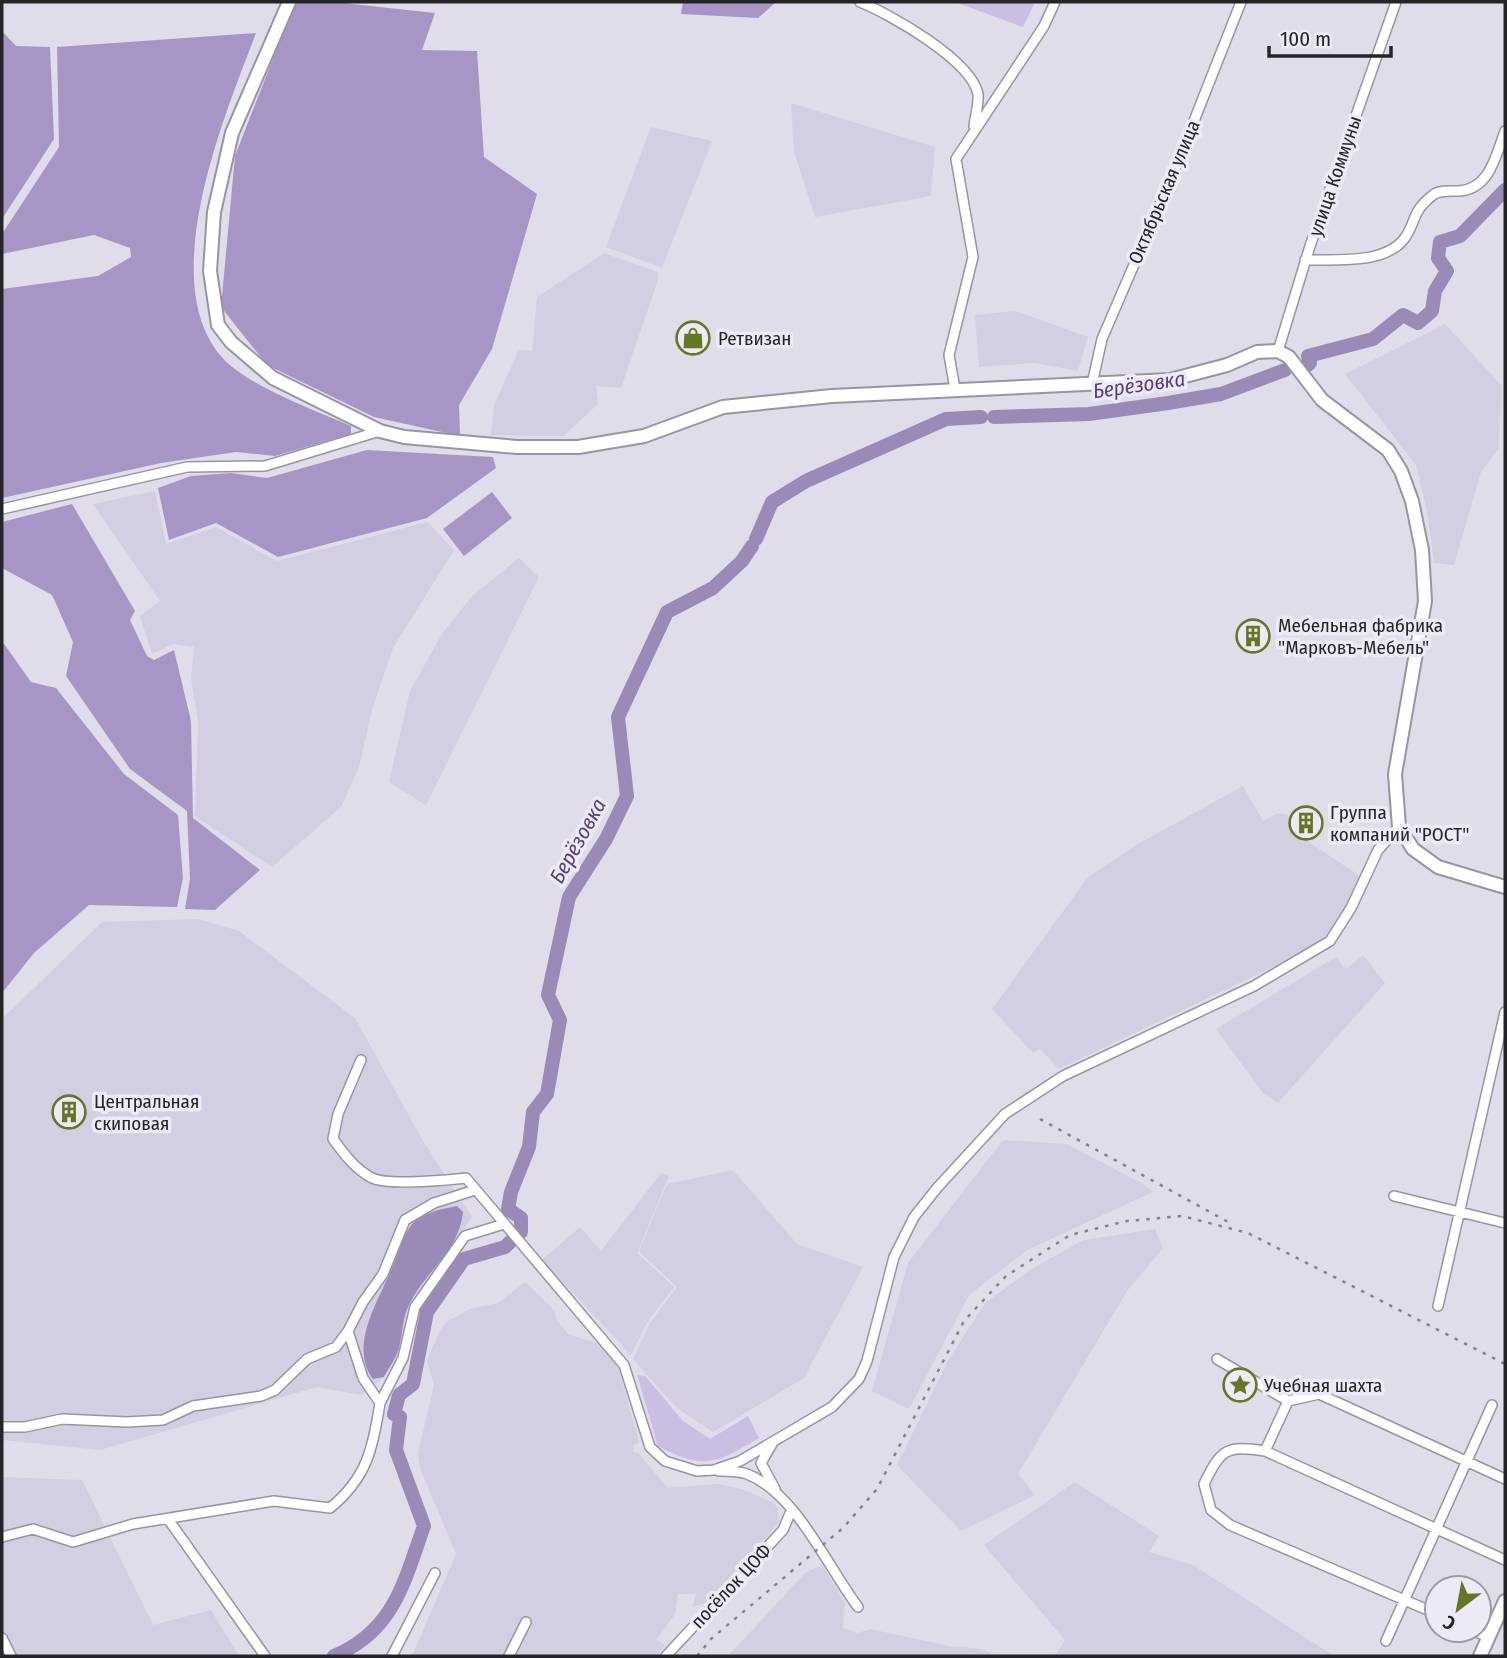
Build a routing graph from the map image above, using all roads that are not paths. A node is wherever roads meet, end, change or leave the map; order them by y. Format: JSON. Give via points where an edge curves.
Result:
{"nodes":[{"id":1,"x":289,"y":2,"type":"edge"},
{"id":2,"x":860,"y":2,"type":"edge"},
{"id":3,"x":1055,"y":2,"type":"edge"},
{"id":4,"x":1241,"y":2,"type":"edge"},
{"id":5,"x":1396,"y":2,"type":"edge"},
{"id":6,"x":974,"y":128,"type":"junction"},
{"id":7,"x":1505,"y":131,"type":"edge"},
{"id":8,"x":1305,"y":260,"type":"junction"},
{"id":9,"x":1278,"y":351,"type":"junction"},
{"id":10,"x":1092,"y":384,"type":"junction"},
{"id":11,"x":955,"y":389,"type":"junction"},
{"id":12,"x":380,"y":430,"type":"junction"},
{"id":13,"x":2,"y":509,"type":"edge"},
{"id":14,"x":1399,"y":827,"type":"junction"},
{"id":15,"x":1505,"y":887,"type":"edge"},
{"id":16,"x":1505,"y":1012,"type":"edge"},
{"id":17,"x":1501,"y":1052,"type":"edge"},
{"id":18,"x":362,"y":1059,"type":"dead end"},
{"id":19,"x":475,"y":1190,"type":"junction"},
{"id":20,"x":1394,"y":1196,"type":"dead end"},
{"id":21,"x":1459,"y":1213,"type":"junction"},
{"id":22,"x":1505,"y":1223,"type":"edge"},
{"id":23,"x":504,"y":1224,"type":"junction"},
{"id":24,"x":1438,"y":1307,"type":"dead end"},
{"id":25,"x":348,"y":1331,"type":"junction"},
{"id":26,"x":1217,"y":1359,"type":"dead end"},
{"id":27,"x":1288,"y":1401,"type":"junction"},
{"id":28,"x":380,"y":1403,"type":"junction"},
{"id":29,"x":1492,"y":1405,"type":"dead end"},
{"id":30,"x":2,"y":1427,"type":"edge"},
{"id":31,"x":773,"y":1442,"type":"junction"},
{"id":32,"x":1265,"y":1451,"type":"junction"},
{"id":33,"x":1467,"y":1462,"type":"junction"},
{"id":34,"x":714,"y":1470,"type":"junction"},
{"id":35,"x":1505,"y":1479,"type":"edge"},
{"id":36,"x":776,"y":1490,"type":"junction"},
{"id":37,"x":791,"y":1511,"type":"junction"},
{"id":38,"x":168,"y":1519,"type":"junction"},
{"id":39,"x":1435,"y":1529,"type":"junction"},
{"id":40,"x":2,"y":1537,"type":"edge"},
{"id":41,"x":1505,"y":1560,"type":"edge"},
{"id":42,"x":435,"y":1573,"type":"dead end"},
{"id":43,"x":1404,"y":1598,"type":"junction"},
{"id":44,"x":1505,"y":1601,"type":"edge"},
{"id":45,"x":858,"y":1607,"type":"dead end"},
{"id":46,"x":1423,"y":1607,"type":"edge"},
{"id":47,"x":526,"y":1622,"type":"dead end"},
{"id":48,"x":1493,"y":1626,"type":"edge"},
{"id":49,"x":2,"y":1638,"type":"edge"},
{"id":50,"x":1386,"y":1641,"type":"dead end"},
{"id":51,"x":11,"y":1656,"type":"edge"},
{"id":52,"x":265,"y":1656,"type":"edge"},
{"id":53,"x":392,"y":1656,"type":"edge"},
{"id":54,"x":509,"y":1656,"type":"edge"},
{"id":55,"x":666,"y":1656,"type":"edge"}],
"edges":[{"from":1,"to":12,"type":"street","via":[[232,133],[220,180],[210,271],[213,306],[218,324],[231,342],[273,378]]},
{"from":2,"to":6,"type":"street","via":[[883,10],[961,65],[978,93]]},
{"from":3,"to":6,"type":"street"},
{"from":4,"to":10,"type":"street","name":"Октябрьская улица","via":[[1102,339]]},
{"from":5,"to":8,"type":"street","name":"улица Коммуны"},
{"from":6,"to":11,"type":"street","via":[[956,159],[973,257],[949,355]]},
{"from":7,"to":8,"type":"street","via":[[1488,177],[1464,191],[1436,192],[1415,212],[1404,239],[1384,253]]},
{"from":8,"to":9,"type":"street","name":"улица Коммуны"},
{"from":9,"to":10,"type":"street","via":[[1257,352],[1170,380]]},
{"from":9,"to":14,"type":"street","via":[[1289,357],[1322,400],[1388,450],[1412,501],[1422,550],[1425,601],[1395,774]]},
{"from":10,"to":11,"type":"street"},
{"from":11,"to":12,"type":"street","via":[[723,407],[644,436],[578,447],[517,447],[404,437]]},
{"from":12,"to":13,"type":"street","via":[[265,466],[187,467]]},
{"from":14,"to":15,"type":"street","via":[[1413,849],[1438,867]]},
{"from":14,"to":31,"type":"street","via":[[1378,850],[1330,941],[1254,986],[1063,1076],[1005,1114],[914,1217],[894,1257],[859,1379],[832,1407]]},
{"from":16,"to":17,"type":"street"},
{"from":17,"to":21,"type":"street"},
{"from":18,"to":19,"type":"street","via":[[338,1114],[333,1139],[349,1160],[374,1179],[466,1178]]},
{"from":19,"to":23,"type":"street"},
{"from":19,"to":25,"type":"street","via":[[434,1203],[405,1220],[383,1274]]},
{"from":20,"to":21,"type":"street"},
{"from":21,"to":22,"type":"street"},
{"from":21,"to":24,"type":"street"},
{"from":23,"to":28,"type":"street","via":[[465,1236],[415,1307],[403,1358]]},
{"from":23,"to":34,"type":"street","via":[[624,1365],[650,1447],[682,1468]]},
{"from":25,"to":28,"type":"street","via":[[363,1378]]},
{"from":25,"to":30,"type":"street","via":[[336,1347],[307,1359],[275,1391],[261,1396],[193,1406],[163,1420],[62,1419]]},
{"from":26,"to":27,"type":"street"},
{"from":27,"to":32,"type":"street"},
{"from":27,"to":33,"type":"street","via":[[1319,1394]]},
{"from":28,"to":38,"type":"street","via":[[372,1451],[350,1491],[330,1508],[274,1502]]},
{"from":29,"to":33,"type":"street"},
{"from":31,"to":34,"type":"street"},
{"from":31,"to":36,"type":"street","via":[[761,1464]]},
{"from":32,"to":39,"type":"street"},
{"from":32,"to":43,"type":"street","via":[[1227,1449],[1216,1459],[1203,1484],[1211,1510],[1230,1525]]},
{"from":33,"to":35,"type":"street"},
{"from":33,"to":39,"type":"street"},
{"from":34,"to":36,"type":"street","via":[[745,1473]]},
{"from":36,"to":37,"type":"street"},
{"from":37,"to":45,"type":"street"},
{"from":37,"to":55,"type":"street","name":"посёлок ЦОФ","via":[[783,1530]]},
{"from":38,"to":40,"type":"street","via":[[73,1542],[33,1529]]},
{"from":38,"to":52,"type":"street"},
{"from":39,"to":41,"type":"street"},
{"from":39,"to":43,"type":"street"},
{"from":42,"to":53,"type":"street"},
{"from":43,"to":46,"type":"street"},
{"from":43,"to":50,"type":"street"},
{"from":44,"to":48,"type":"street"},
{"from":47,"to":54,"type":"street"},
{"from":49,"to":51,"type":"street"}]}
